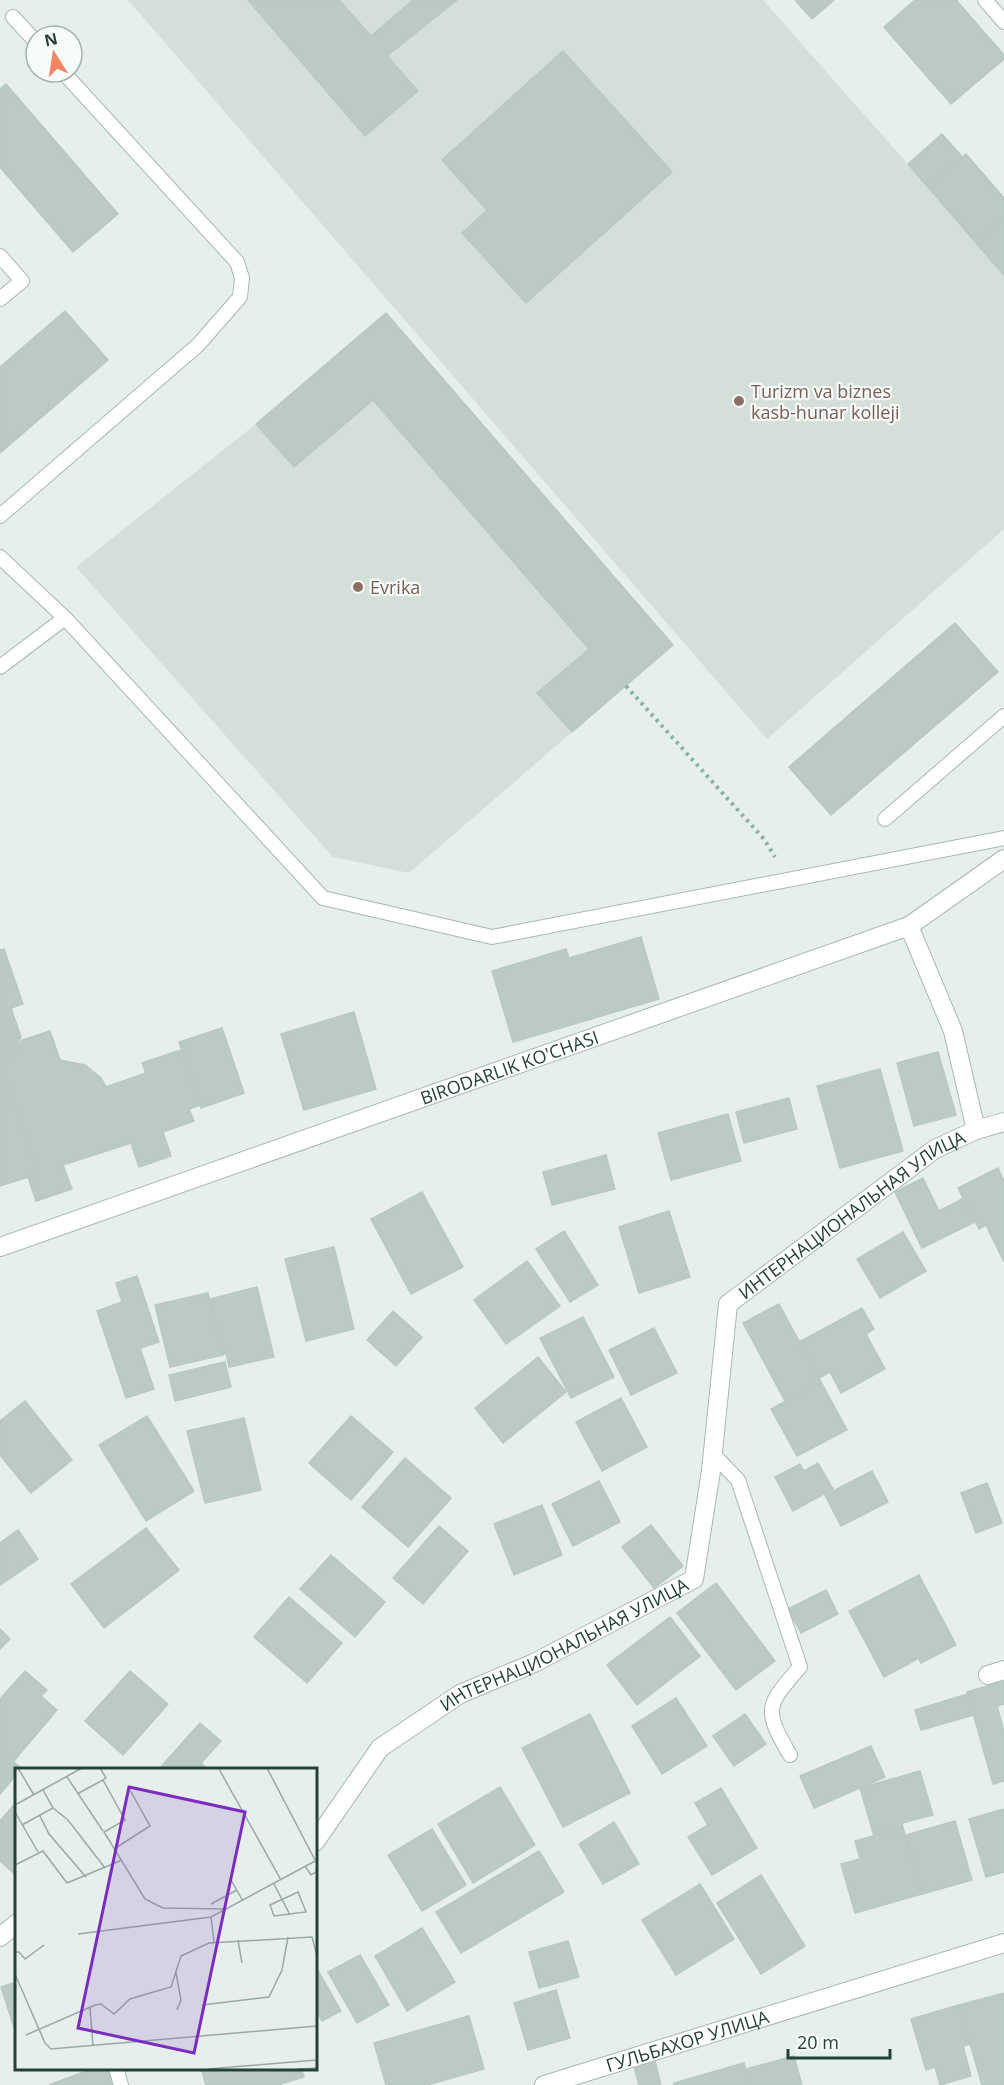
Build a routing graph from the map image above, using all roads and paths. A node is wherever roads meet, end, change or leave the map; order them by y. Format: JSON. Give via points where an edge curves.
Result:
{"nodes":[{"id":1,"x":985,"y":0,"type":"edge"},
{"id":2,"x":13,"y":17,"type":"dead end"},
{"id":3,"x":1004,"y":22,"type":"edge"},
{"id":4,"x":24,"y":29,"type":"edge"},
{"id":5,"x":74,"y":84,"type":"edge"},
{"id":6,"x":0,"y":256,"type":"edge"},
{"id":7,"x":0,"y":299,"type":"edge"},
{"id":8,"x":0,"y":516,"type":"edge"},
{"id":9,"x":0,"y":557,"type":"edge"},
{"id":10,"x":65,"y":618,"type":"junction"},
{"id":11,"x":0,"y":668,"type":"edge"},
{"id":12,"x":626,"y":686,"type":"dead end"},
{"id":13,"x":1004,"y":716,"type":"edge"},
{"id":14,"x":885,"y":819,"type":"dead end"},
{"id":15,"x":1004,"y":838,"type":"edge"},
{"id":16,"x":1004,"y":859,"type":"edge"},
{"id":17,"x":789,"y":881,"type":"junction"},
{"id":18,"x":909,"y":926,"type":"junction"},
{"id":19,"x":1004,"y":1122,"type":"edge"},
{"id":20,"x":976,"y":1130,"type":"junction"},
{"id":21,"x":0,"y":1247,"type":"edge"},
{"id":22,"x":712,"y":1453,"type":"junction"},
{"id":23,"x":790,"y":1755,"type":"dead end"},
{"id":24,"x":316,"y":1841,"type":"edge"},
{"id":25,"x":15,"y":1925,"type":"edge"},
{"id":26,"x":0,"y":1937,"type":"edge"},
{"id":27,"x":1004,"y":1943,"type":"edge"},
{"id":28,"x":117,"y":2070,"type":"edge"},
{"id":29,"x":121,"y":2085,"type":"edge"},
{"id":30,"x":544,"y":2085,"type":"edge"}],
"edges":[{"from":1,"to":3,"type":"lane"},
{"from":2,"to":4,"type":"lane"},
{"from":5,"to":8,"type":"lane","via":[[237,262],[242,278],[240,297],[198,345]]},
{"from":6,"to":7,"type":"lane","via":[[22,281]]},
{"from":9,"to":10,"type":"lane"},
{"from":10,"to":11,"type":"lane"},
{"from":10,"to":17,"type":"lane","via":[[323,898],[492,937]]},
{"from":12,"to":17,"type":"path","via":[[764,839]]},
{"from":13,"to":14,"type":"lane"},
{"from":15,"to":17,"type":"lane"},
{"from":16,"to":18,"type":"street","name":"BIRODARLIK KO'CHASI"},
{"from":18,"to":20,"type":"street","via":[[953,1031]]},
{"from":18,"to":21,"type":"street","name":"BIRODARLIK KO'CHASI"},
{"from":19,"to":20,"type":"street","name":"ИНТЕРНАЦИОНАЛЬНАЯ УЛИЦА"},
{"from":20,"to":22,"type":"street","name":"ИНТЕРНАЦИОНАЛЬНАЯ УЛИЦА","via":[[935,1149],[728,1304]]},
{"from":22,"to":23,"type":"lane","via":[[738,1480],[800,1667],[773,1698],[772,1723]]},
{"from":22,"to":24,"type":"street","name":"ИНТЕРНАЦИОНАЛЬНАЯ УЛИЦА","via":[[694,1579],[534,1663],[460,1694],[380,1748]]},
{"from":25,"to":26,"type":"street"},
{"from":27,"to":30,"type":"street","name":"ГУЛЬБАХОР УЛИЦА"},
{"from":28,"to":29,"type":"lane"}]}
